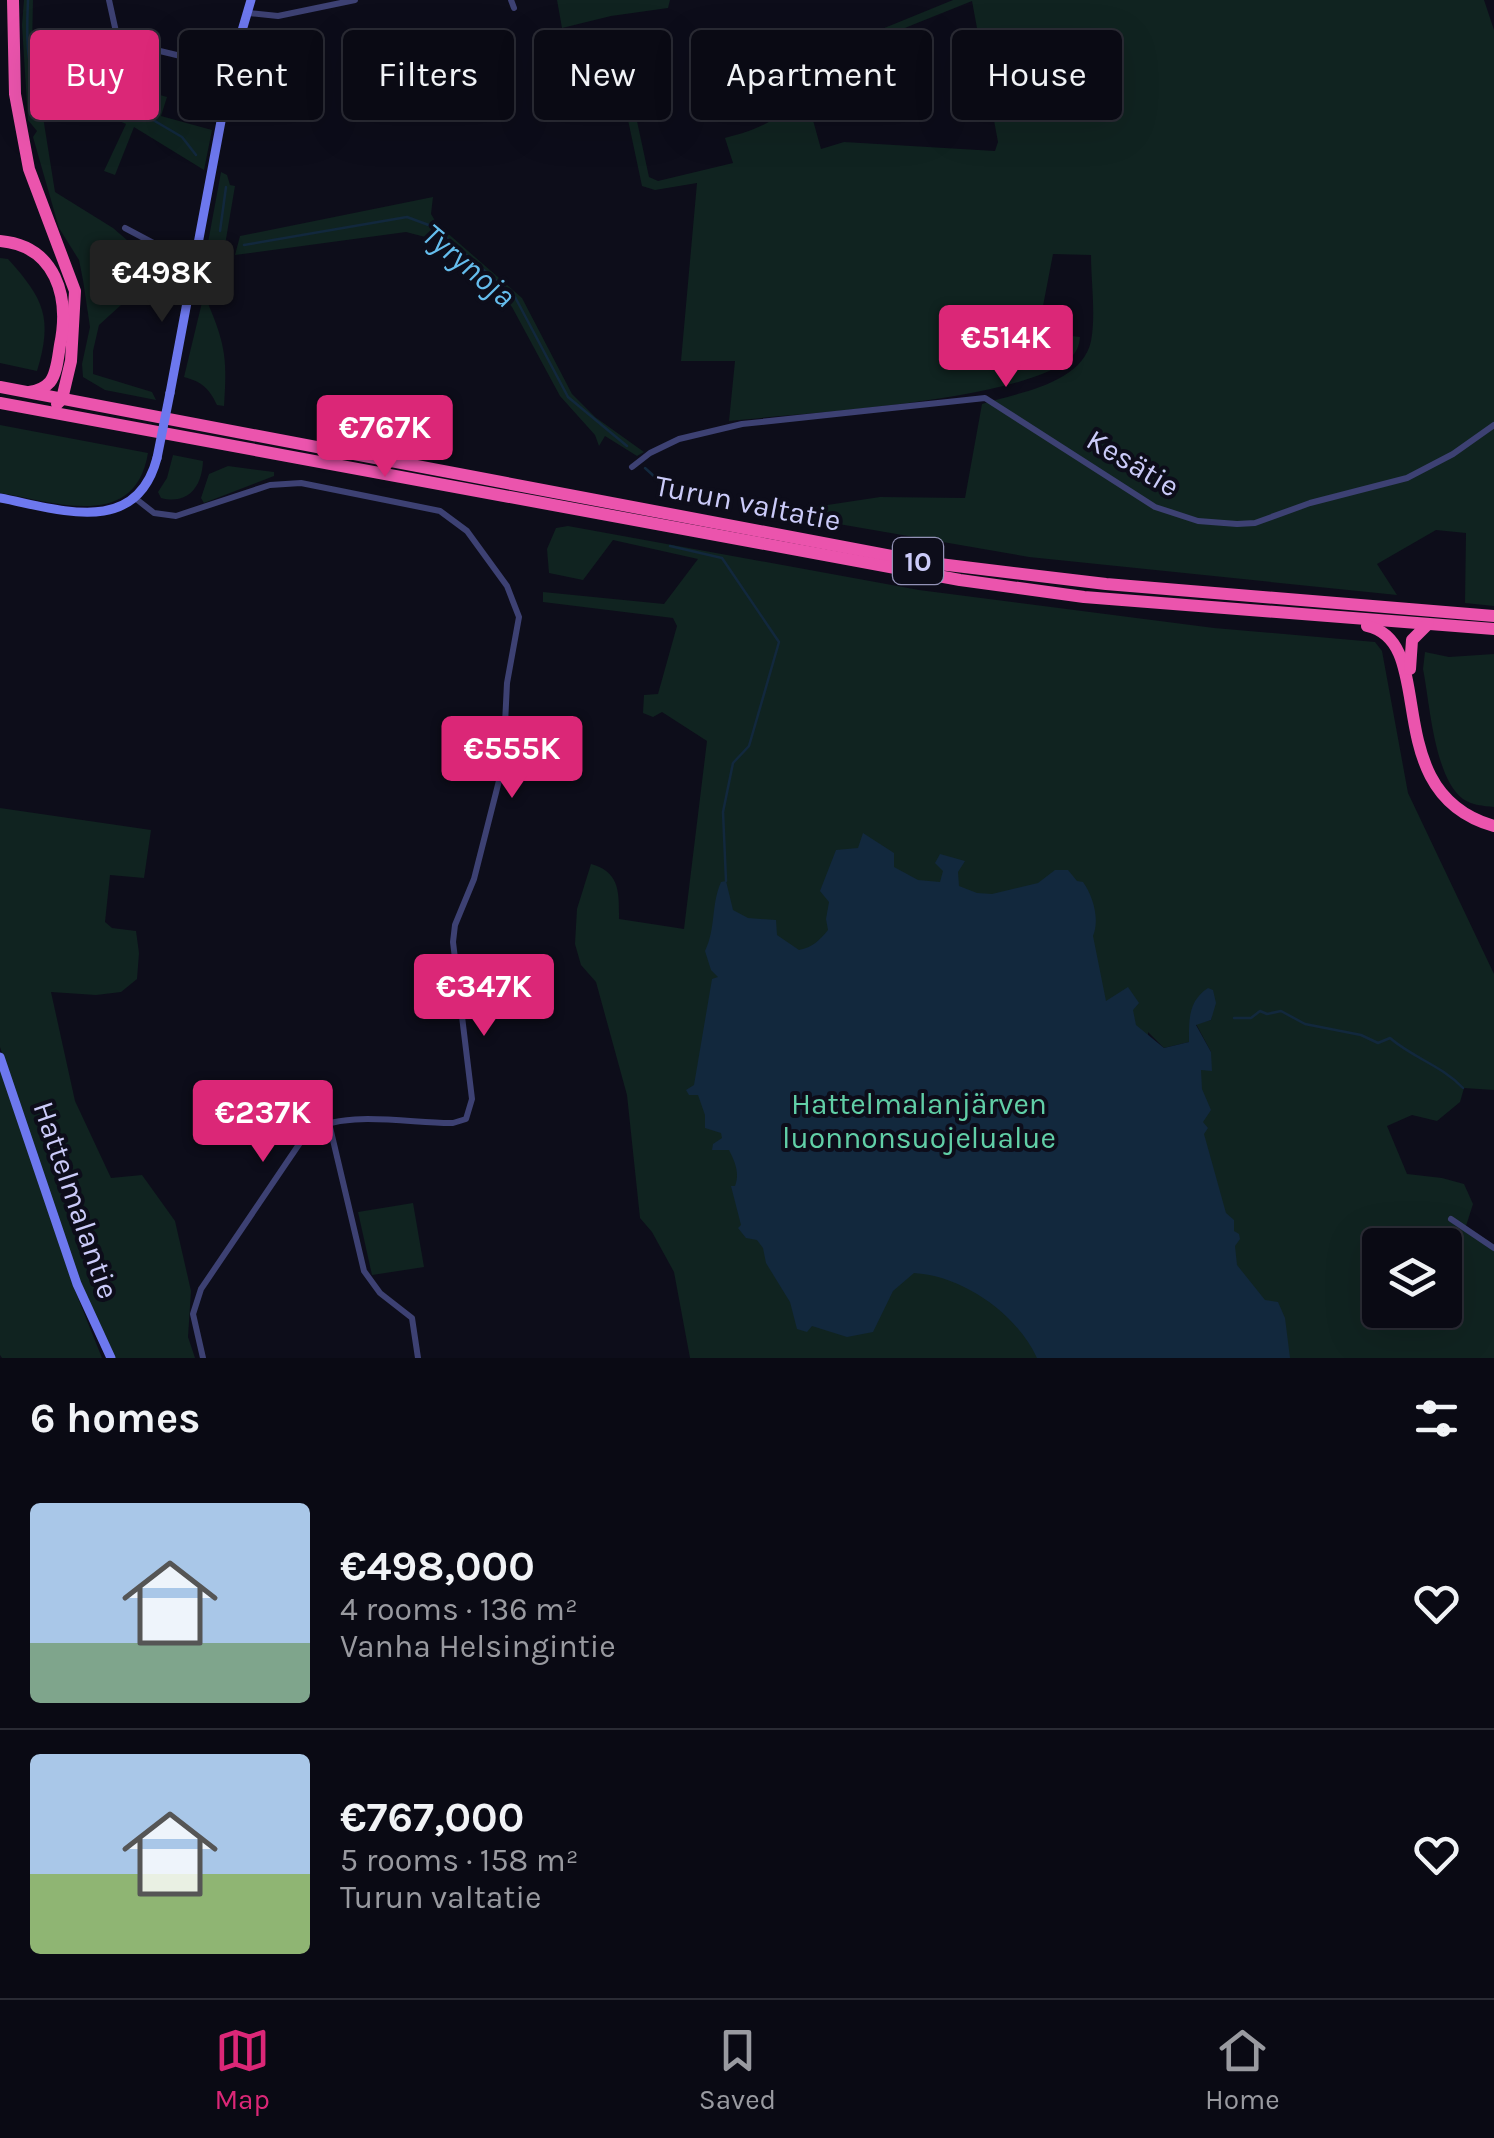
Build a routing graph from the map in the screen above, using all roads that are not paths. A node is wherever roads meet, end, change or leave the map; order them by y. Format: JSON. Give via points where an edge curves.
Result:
{"nodes":[{"id":1,"x":13,"y":0,"type":"edge"},
{"id":2,"x":109,"y":0,"type":"edge"},
{"id":3,"x":252,"y":0,"type":"edge"},
{"id":4,"x":355,"y":0,"type":"edge"},
{"id":5,"x":247,"y":12,"type":"junction"},
{"id":6,"x":242,"y":30,"type":"edge"},
{"id":7,"x":179,"y":56,"type":"edge"},
{"id":8,"x":221,"y":120,"type":"edge"},
{"id":9,"x":125,"y":228,"type":"dead end"},
{"id":10,"x":0,"y":241,"type":"edge"},
{"id":11,"x":196,"y":250,"type":"junction"},
{"id":12,"x":67,"y":382,"type":"junction"},
{"id":13,"x":0,"y":387,"type":"edge"},
{"id":14,"x":29,"y":392,"type":"junction"},
{"id":15,"x":62,"y":398,"type":"junction"},
{"id":16,"x":0,"y":406,"type":"edge"},
{"id":17,"x":103,"y":406,"type":"junction"},
{"id":18,"x":42,"y":411,"type":"junction"},
{"id":19,"x":1494,"y":424,"type":"edge"},
{"id":20,"x":632,"y":467,"type":"dead end"},
{"id":21,"x":0,"y":498,"type":"edge"},
{"id":22,"x":134,"y":498,"type":"junction"},
{"id":23,"x":1494,"y":616,"type":"edge"},
{"id":24,"x":1330,"y":618,"type":"junction"},
{"id":25,"x":1428,"y":624,"type":"junction"},
{"id":26,"x":1494,"y":629,"type":"edge"},
{"id":27,"x":1410,"y":697,"type":"junction"},
{"id":28,"x":1494,"y":826,"type":"edge"},
{"id":29,"x":0,"y":1057,"type":"edge"},
{"id":30,"x":329,"y":1123,"type":"junction"},
{"id":31,"x":1451,"y":1219,"type":"dead end"},
{"id":32,"x":1494,"y":1248,"type":"edge"},
{"id":33,"x":111,"y":1358,"type":"edge"},
{"id":34,"x":202,"y":1358,"type":"edge"},
{"id":35,"x":418,"y":1358,"type":"edge"}],
"edges":[{"from":1,"to":12,"type":"highway","via":[[15,94],[29,169],[75,291]]},
{"from":2,"to":7,"type":"street","via":[[118,41]]},
{"from":3,"to":5,"type":"street"},
{"from":4,"to":5,"type":"street","via":[[278,16]]},
{"from":5,"to":6,"type":"street"},
{"from":8,"to":11,"type":"street"},
{"from":9,"to":11,"type":"street","via":[[157,245]]},
{"from":10,"to":14,"type":"highway","via":[[40,256],[62,292],[54,373],[44,388]]},
{"from":11,"to":22,"type":"street","bridge":true,"via":[[157,458]]},
{"from":12,"to":15,"type":"highway"},
{"from":12,"to":17,"type":"highway"},
{"from":13,"to":14,"type":"highway","name":"Turun valtatie","number":"10"},
{"from":14,"to":15,"type":"highway","name":"Turun valtatie","number":"10"},
{"from":15,"to":17,"type":"highway","name":"Turun valtatie","number":"10"},
{"from":15,"to":18,"type":"highway"},
{"from":16,"to":18,"type":"highway","name":"Turun valtatie","number":"10"},
{"from":17,"to":23,"type":"highway","name":"Turun valtatie","number":"10","via":[[923,562]]},
{"from":18,"to":24,"type":"highway","name":"Turun valtatie","number":"10","via":[[960,580]]},
{"from":19,"to":20,"type":"street","name":"Kesätie","via":[[1407,478],[1237,524],[1155,507],[985,398],[742,424],[679,438]]},
{"from":21,"to":22,"type":"street","via":[[78,513],[116,510]]},
{"from":22,"to":30,"type":"street","via":[[154,513],[176,516],[270,485],[300,483],[440,511],[467,531],[514,598],[519,616],[503,765],[453,942],[472,1098],[466,1119]]},
{"from":24,"to":25,"type":"highway","name":"Turun valtatie","number":"10"},
{"from":24,"to":27,"type":"highway","via":[[1388,635]]},
{"from":25,"to":26,"type":"highway","name":"Turun valtatie","number":"10"},
{"from":25,"to":27,"type":"highway","via":[[1410,647]]},
{"from":27,"to":28,"type":"highway","via":[[1422,755],[1440,794],[1465,816]]},
{"from":29,"to":33,"type":"street","name":"Hattelmalantie","via":[[76,1284]]},
{"from":30,"to":34,"type":"street","via":[[297,1144],[201,1289],[193,1314]]},
{"from":30,"to":35,"type":"street","via":[[364,1270],[412,1318]]},
{"from":31,"to":32,"type":"street"}]}
